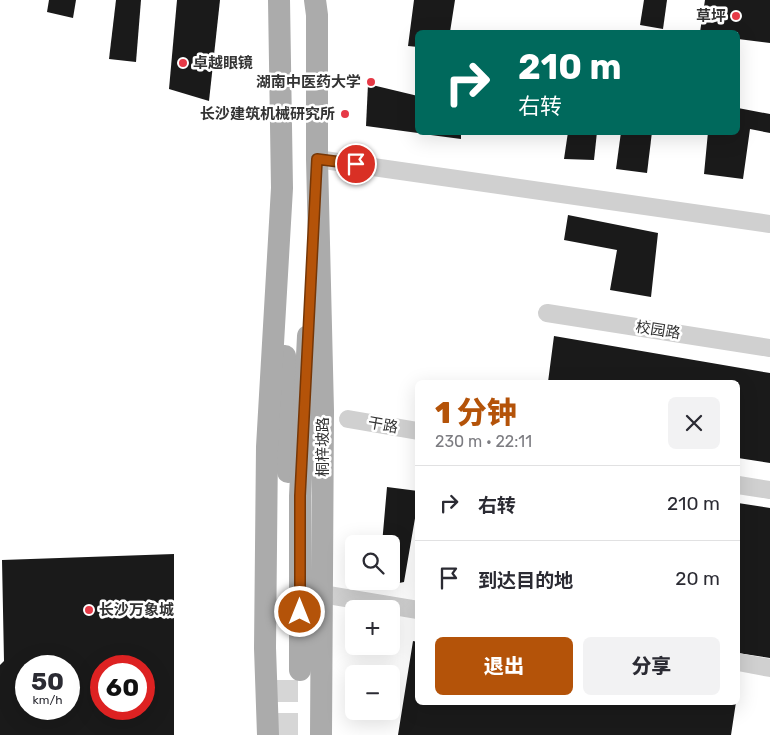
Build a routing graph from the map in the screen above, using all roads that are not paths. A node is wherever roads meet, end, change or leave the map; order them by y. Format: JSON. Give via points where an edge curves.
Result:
{"nodes":[{"id":1,"x":279,"y":0,"type":"edge"},
{"id":2,"x":315,"y":0,"type":"edge"},
{"id":3,"x":317,"y":159,"type":"junction"},
{"id":4,"x":282,"y":188,"type":"junction"},
{"id":5,"x":770,"y":224,"type":"edge"},
{"id":6,"x":547,"y":312,"type":"dead end"},
{"id":7,"x":770,"y":348,"type":"edge"},
{"id":8,"x":348,"y":419,"type":"dead end"},
{"id":9,"x":415,"y":430,"type":"edge"},
{"id":10,"x":740,"y":485,"type":"edge"},
{"id":11,"x":770,"y":490,"type":"edge"},
{"id":12,"x":322,"y":594,"type":"junction"},
{"id":13,"x":415,"y":610,"type":"edge"},
{"id":14,"x":740,"y":662,"type":"edge"},
{"id":15,"x":770,"y":668,"type":"edge"},
{"id":16,"x":268,"y":735,"type":"edge"},
{"id":17,"x":321,"y":735,"type":"edge"}],
"edges":[{"from":1,"to":4,"type":"main road","name":"桐梓坡路"},
{"from":2,"to":3,"type":"main road","name":"桐梓坡路"},
{"from":3,"to":4,"type":"main road","name":"桐梓坡路","via":[[294,669]]},
{"from":3,"to":5,"type":"street"},
{"from":3,"to":12,"type":"main road","name":"桐梓坡路","via":[[324,411]]},
{"from":4,"to":16,"type":"main road","name":"桐梓坡路","via":[[267,447],[265,648]]},
{"from":6,"to":7,"type":"street","name":"校园路"},
{"from":8,"to":9,"type":"street","name":"干路"},
{"from":10,"to":11,"type":"street"},
{"from":12,"to":13,"type":"street"},
{"from":12,"to":17,"type":"main road","name":"桐梓坡路"},
{"from":14,"to":15,"type":"street"}]}
